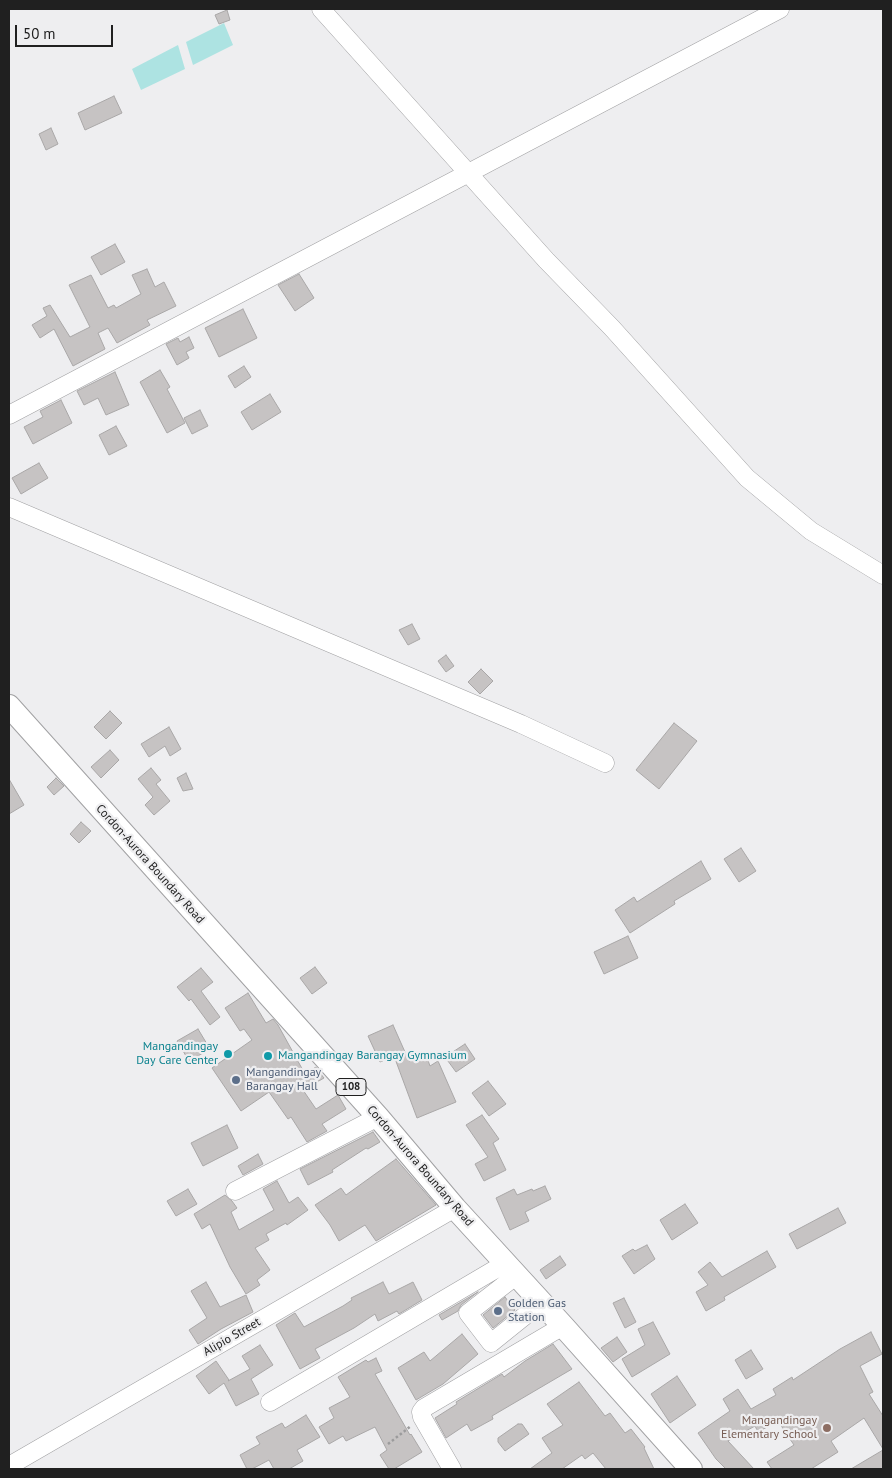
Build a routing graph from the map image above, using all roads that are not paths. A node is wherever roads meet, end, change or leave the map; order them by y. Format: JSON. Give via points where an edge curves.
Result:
{"nodes":[{"id":1,"x":321,"y":9,"type":"edge"},
{"id":2,"x":780,"y":9,"type":"edge"},
{"id":3,"x":468,"y":172,"type":"junction"},
{"id":4,"x":9,"y":415,"type":"edge"},
{"id":5,"x":9,"y":507,"type":"edge"},
{"id":6,"x":883,"y":576,"type":"edge"},
{"id":7,"x":9,"y":706,"type":"edge"},
{"id":8,"x":605,"y":763,"type":"dead end"},
{"id":9,"x":378,"y":1117,"type":"junction"},
{"id":10,"x":235,"y":1191,"type":"dead end"},
{"id":11,"x":455,"y":1208,"type":"junction"},
{"id":12,"x":512,"y":1269,"type":"junction"},
{"id":13,"x":542,"y":1302,"type":"junction"},
{"id":14,"x":563,"y":1326,"type":"junction"},
{"id":15,"x":270,"y":1402,"type":"dead end"},
{"id":16,"x":9,"y":1466,"type":"edge"},
{"id":17,"x":452,"y":1469,"type":"edge"},
{"id":18,"x":691,"y":1469,"type":"edge"}],
"edges":[{"from":1,"to":3,"type":"street"},
{"from":2,"to":3,"type":"street"},
{"from":3,"to":4,"type":"street"},
{"from":3,"to":6,"type":"street","via":[[747,478],[811,531]]},
{"from":5,"to":8,"type":"street","via":[[521,724]]},
{"from":7,"to":9,"type":"main road","name":"Cordon-Aurora Boundary Road","number":"108"},
{"from":9,"to":10,"type":"street"},
{"from":9,"to":11,"type":"main road","name":"Cordon-Aurora Boundary Road","number":"108"},
{"from":11,"to":12,"type":"main road","name":"Cordon-Aurora Boundary Road","number":"108"},
{"from":11,"to":16,"type":"street","name":"Alipio Street"},
{"from":12,"to":13,"type":"main road","name":"Cordon-Aurora Boundary Road","number":"108"},
{"from":12,"to":13,"type":"street","via":[[468,1313],[491,1343]]},
{"from":12,"to":15,"type":"street"},
{"from":13,"to":14,"type":"main road","name":"Cordon-Aurora Boundary Road","number":"108"},
{"from":14,"to":17,"type":"street","via":[[421,1412]]},
{"from":14,"to":18,"type":"main road","name":"Cordon-Aurora Boundary Road","number":"108"}]}
